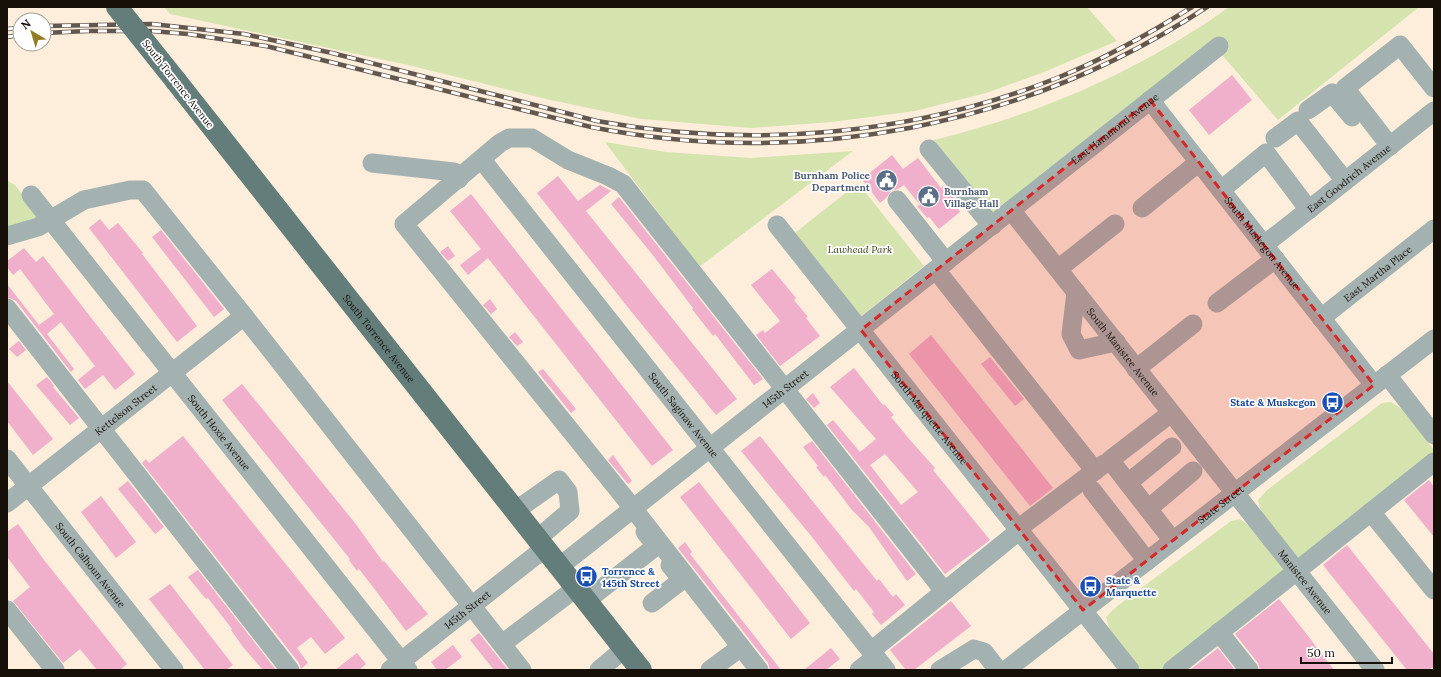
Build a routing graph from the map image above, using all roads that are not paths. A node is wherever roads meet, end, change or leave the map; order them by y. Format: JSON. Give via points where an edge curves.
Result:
{"nodes":[{"id":1,"x":116,"y":7,"type":"edge"},
{"id":2,"x":1219,"y":46,"type":"dead end"},
{"id":3,"x":1434,"y":88,"type":"edge"},
{"id":4,"x":1150,"y":100,"type":"junction"},
{"id":5,"x":1308,"y":110,"type":"dead end"},
{"id":6,"x":1434,"y":111,"type":"edge"},
{"id":7,"x":1276,"y":138,"type":"dead end"},
{"id":8,"x":929,"y":149,"type":"dead end"},
{"id":9,"x":1386,"y":149,"type":"junction"},
{"id":10,"x":482,"y":160,"type":"junction"},
{"id":11,"x":1199,"y":162,"type":"junction"},
{"id":12,"x":372,"y":163,"type":"dead end"},
{"id":13,"x":459,"y":179,"type":"junction"},
{"id":14,"x":1345,"y":181,"type":"junction"},
{"id":15,"x":1221,"y":190,"type":"junction"},
{"id":16,"x":31,"y":196,"type":"dead end"},
{"id":17,"x":897,"y":200,"type":"dead end"},
{"id":18,"x":1142,"y":208,"type":"dead end"},
{"id":19,"x":1012,"y":210,"type":"junction"},
{"id":20,"x":1309,"y":210,"type":"junction"},
{"id":21,"x":51,"y":220,"type":"junction"},
{"id":22,"x":1115,"y":224,"type":"dead end"},
{"id":23,"x":777,"y":225,"type":"dead end"},
{"id":24,"x":992,"y":226,"type":"junction"},
{"id":25,"x":1434,"y":229,"type":"edge"},
{"id":26,"x":7,"y":236,"type":"edge"},
{"id":27,"x":1270,"y":252,"type":"junction"},
{"id":28,"x":941,"y":266,"type":"junction"},
{"id":29,"x":1058,"y":269,"type":"junction"},
{"id":30,"x":1076,"y":292,"type":"junction"},
{"id":31,"x":1217,"y":303,"type":"dead end"},
{"id":32,"x":7,"y":308,"type":"edge"},
{"id":33,"x":244,"y":316,"type":"junction"},
{"id":34,"x":1321,"y":318,"type":"junction"},
{"id":35,"x":1193,"y":324,"type":"dead end"},
{"id":36,"x":861,"y":330,"type":"junction"},
{"id":37,"x":1434,"y":339,"type":"edge"},
{"id":38,"x":1116,"y":342,"type":"junction"},
{"id":39,"x":1136,"y":368,"type":"junction"},
{"id":40,"x":173,"y":372,"type":"junction"},
{"id":41,"x":1380,"y":380,"type":"junction"},
{"id":42,"x":786,"y":388,"type":"junction"},
{"id":43,"x":1171,"y":413,"type":"junction"},
{"id":44,"x":102,"y":429,"type":"junction"},
{"id":45,"x":1434,"y":435,"type":"edge"},
{"id":46,"x":710,"y":447,"type":"junction"},
{"id":47,"x":1172,"y":447,"type":"dead end"},
{"id":48,"x":7,"y":459,"type":"edge"},
{"id":49,"x":1434,"y":462,"type":"edge"},
{"id":50,"x":1102,"y":466,"type":"junction"},
{"id":51,"x":1193,"y":471,"type":"dead end"},
{"id":52,"x":1128,"y":483,"type":"junction"},
{"id":53,"x":28,"y":486,"type":"junction"},
{"id":54,"x":1092,"y":490,"type":"dead end"},
{"id":55,"x":1235,"y":493,"type":"junction"},
{"id":56,"x":7,"y":503,"type":"edge"},
{"id":57,"x":1148,"y":509,"type":"junction"},
{"id":58,"x":631,"y":510,"type":"junction"},
{"id":59,"x":515,"y":511,"type":"junction"},
{"id":60,"x":1372,"y":512,"type":"junction"},
{"id":61,"x":1020,"y":529,"type":"junction"},
{"id":62,"x":1173,"y":541,"type":"junction"},
{"id":63,"x":541,"y":544,"type":"junction"},
{"id":64,"x":656,"y":546,"type":"junction"},
{"id":65,"x":1147,"y":561,"type":"junction"},
{"id":66,"x":559,"y":567,"type":"junction"},
{"id":67,"x":1296,"y":571,"type":"junction"},
{"id":68,"x":1434,"y":590,"type":"edge"},
{"id":69,"x":944,"y":591,"type":"junction"},
{"id":70,"x":581,"y":594,"type":"junction"},
{"id":71,"x":652,"y":603,"type":"dead end"},
{"id":72,"x":471,"y":606,"type":"junction"},
{"id":73,"x":7,"y":610,"type":"edge"},
{"id":74,"x":1083,"y":610,"type":"junction"},
{"id":75,"x":1219,"y":632,"type":"junction"},
{"id":76,"x":502,"y":644,"type":"junction"},
{"id":77,"x":741,"y":647,"type":"junction"},
{"id":78,"x":624,"y":649,"type":"junction"},
{"id":79,"x":878,"y":659,"type":"edge"},
{"id":80,"x":400,"y":667,"type":"edge"},
{"id":81,"x":55,"y":670,"type":"edge"},
{"id":82,"x":174,"y":670,"type":"edge"},
{"id":83,"x":290,"y":670,"type":"edge"},
{"id":84,"x":522,"y":670,"type":"edge"},
{"id":85,"x":599,"y":670,"type":"edge"},
{"id":86,"x":641,"y":670,"type":"edge"},
{"id":87,"x":710,"y":670,"type":"edge"},
{"id":88,"x":759,"y":670,"type":"edge"},
{"id":89,"x":859,"y":670,"type":"edge"},
{"id":90,"x":940,"y":670,"type":"edge"},
{"id":91,"x":998,"y":670,"type":"edge"},
{"id":92,"x":1006,"y":670,"type":"edge"},
{"id":93,"x":1130,"y":670,"type":"edge"},
{"id":94,"x":1172,"y":670,"type":"edge"},
{"id":95,"x":1249,"y":670,"type":"edge"},
{"id":96,"x":1375,"y":670,"type":"edge"}],
"edges":[{"from":1,"to":59,"type":"main road","name":"South Torrence Avenue","bridge":true},
{"from":2,"to":4,"type":"street","name":"East Hammond Avenue"},
{"from":3,"to":9,"type":"street","via":[[1400,45],[1345,88]]},
{"from":4,"to":11,"type":"street","name":"South Muskegon Avenue"},
{"from":4,"to":19,"type":"street","name":"East Hammond Avenue"},
{"from":5,"to":9,"type":"street","via":[[1332,93]]},
{"from":6,"to":9,"type":"street","name":"East Goodrich Avenue"},
{"from":7,"to":14,"type":"street","via":[[1298,122]]},
{"from":8,"to":24,"type":"street"},
{"from":9,"to":14,"type":"street","name":"East Goodrich Avenue"},
{"from":10,"to":13,"type":"street"},
{"from":10,"to":42,"type":"street","via":[[509,138],[532,138],[568,160],[623,184]]},
{"from":10,"to":46,"type":"street","name":"South Saginaw Avenue"},
{"from":11,"to":15,"type":"street","name":"South Muskegon Avenue"},
{"from":11,"to":18,"type":"street"},
{"from":12,"to":13,"type":"street","via":[[454,172]]},
{"from":13,"to":58,"type":"street","via":[[404,224]]},
{"from":14,"to":20,"type":"street","name":"East Goodrich Avenue"},
{"from":15,"to":20,"type":"street","via":[[1266,153]]},
{"from":15,"to":27,"type":"street","name":"South Muskegon Avenue"},
{"from":16,"to":21,"type":"street","name":"South Hoxie Avenue"},
{"from":17,"to":28,"type":"street"},
{"from":19,"to":24,"type":"street","name":"145th Street"},
{"from":19,"to":29,"type":"street","name":"South Manistee Avenue"},
{"from":20,"to":27,"type":"street","name":"East Goodrich Avenue"},
{"from":21,"to":26,"type":"street","via":[[38,227]]},
{"from":21,"to":33,"type":"street","via":[[84,200],[130,190],[143,190]]},
{"from":21,"to":40,"type":"street","name":"South Hoxie Avenue"},
{"from":22,"to":29,"type":"street"},
{"from":23,"to":36,"type":"street","name":"South Marquette Avenue"},
{"from":24,"to":28,"type":"street","name":"145th Street"},
{"from":25,"to":34,"type":"street","name":"East Martha Place"},
{"from":27,"to":31,"type":"street","name":"East Goodrich Avenue"},
{"from":27,"to":34,"type":"street","name":"South Muskegon Avenue"},
{"from":28,"to":36,"type":"street","name":"145th Street"},
{"from":28,"to":50,"type":"street"},
{"from":29,"to":30,"type":"street","name":"South Manistee Avenue"},
{"from":30,"to":38,"type":"street","name":"South Manistee Avenue"},
{"from":30,"to":38,"type":"street","via":[[1071,334],[1079,350]]},
{"from":32,"to":44,"type":"street"},
{"from":33,"to":40,"type":"street","name":"Kettelson Street"},
{"from":33,"to":72,"type":"street"},
{"from":34,"to":41,"type":"street","name":"South Muskegon Avenue"},
{"from":35,"to":39,"type":"street"},
{"from":36,"to":42,"type":"street","name":"145th Street"},
{"from":36,"to":61,"type":"street","name":"South Marquette Avenue"},
{"from":37,"to":41,"type":"street","name":"State Street"},
{"from":38,"to":39,"type":"street","name":"South Manistee Avenue"},
{"from":39,"to":43,"type":"street","name":"South Manistee Avenue"},
{"from":40,"to":44,"type":"street","name":"Kettelson Street"},
{"from":40,"to":80,"type":"street","name":"South Hoxie Avenue"},
{"from":41,"to":45,"type":"street","name":"South Muskegon Avenue"},
{"from":41,"to":55,"type":"street","name":"State Street"},
{"from":42,"to":46,"type":"street","name":"145th Street"},
{"from":42,"to":69,"type":"street"},
{"from":43,"to":50,"type":"street"},
{"from":43,"to":55,"type":"street","name":"South Manistee Avenue"},
{"from":44,"to":53,"type":"street","name":"Kettelson Street"},
{"from":44,"to":83,"type":"street"},
{"from":46,"to":58,"type":"street","name":"145th Street"},
{"from":46,"to":79,"type":"street","name":"South Saginaw Avenue"},
{"from":47,"to":52,"type":"street"},
{"from":48,"to":53,"type":"street","name":"South Calhoun Avenue"},
{"from":49,"to":60,"type":"street"},
{"from":50,"to":52,"type":"street"},
{"from":50,"to":61,"type":"street"},
{"from":51,"to":57,"type":"street"},
{"from":52,"to":57,"type":"street"},
{"from":53,"to":56,"type":"street","name":"Kettelson Street"},
{"from":53,"to":82,"type":"street","name":"South Calhoun Avenue"},
{"from":54,"to":65,"type":"street"},
{"from":55,"to":62,"type":"street","name":"State Street"},
{"from":55,"to":67,"type":"street","name":"Manistee Avenue"},
{"from":57,"to":62,"type":"street"},
{"from":58,"to":64,"type":"street"},
{"from":58,"to":66,"type":"street","name":"145th Street"},
{"from":58,"to":77,"type":"street"},
{"from":59,"to":63,"type":"main road","name":"South Torrence Avenue"},
{"from":59,"to":63,"type":"street","name":"145th Street","via":[[559,480],[564,486],[568,492],[570,511]]},
{"from":60,"to":67,"type":"street"},
{"from":60,"to":68,"type":"street"},
{"from":61,"to":69,"type":"street"},
{"from":61,"to":74,"type":"street","name":"South Marquette Avenue"},
{"from":62,"to":65,"type":"street","name":"State Street"},
{"from":63,"to":66,"type":"main road","name":"South Torrence Avenue"},
{"from":63,"to":72,"type":"street","name":"145th Street"},
{"from":64,"to":70,"type":"street"},
{"from":64,"to":71,"type":"street","via":[[682,580]]},
{"from":65,"to":74,"type":"street","name":"State Street"},
{"from":66,"to":70,"type":"main road","name":"South Torrence Avenue"},
{"from":67,"to":75,"type":"street"},
{"from":67,"to":96,"type":"street","name":"Manistee Avenue"},
{"from":69,"to":79,"type":"street"},
{"from":70,"to":76,"type":"street"},
{"from":70,"to":78,"type":"main road","name":"South Torrence Avenue"},
{"from":72,"to":76,"type":"street"},
{"from":72,"to":80,"type":"street","name":"145th Street"},
{"from":73,"to":81,"type":"street"},
{"from":74,"to":92,"type":"street","name":"State Street"},
{"from":74,"to":93,"type":"street","name":"South Marquette Avenue"},
{"from":75,"to":94,"type":"street"},
{"from":75,"to":95,"type":"street"},
{"from":76,"to":84,"type":"street"},
{"from":77,"to":87,"type":"street"},
{"from":77,"to":88,"type":"street"},
{"from":78,"to":85,"type":"street"},
{"from":78,"to":86,"type":"main road","name":"South Torrence Avenue"},
{"from":79,"to":89,"type":"street"},
{"from":90,"to":91,"type":"street","via":[[974,649],[984,652]]}]}
